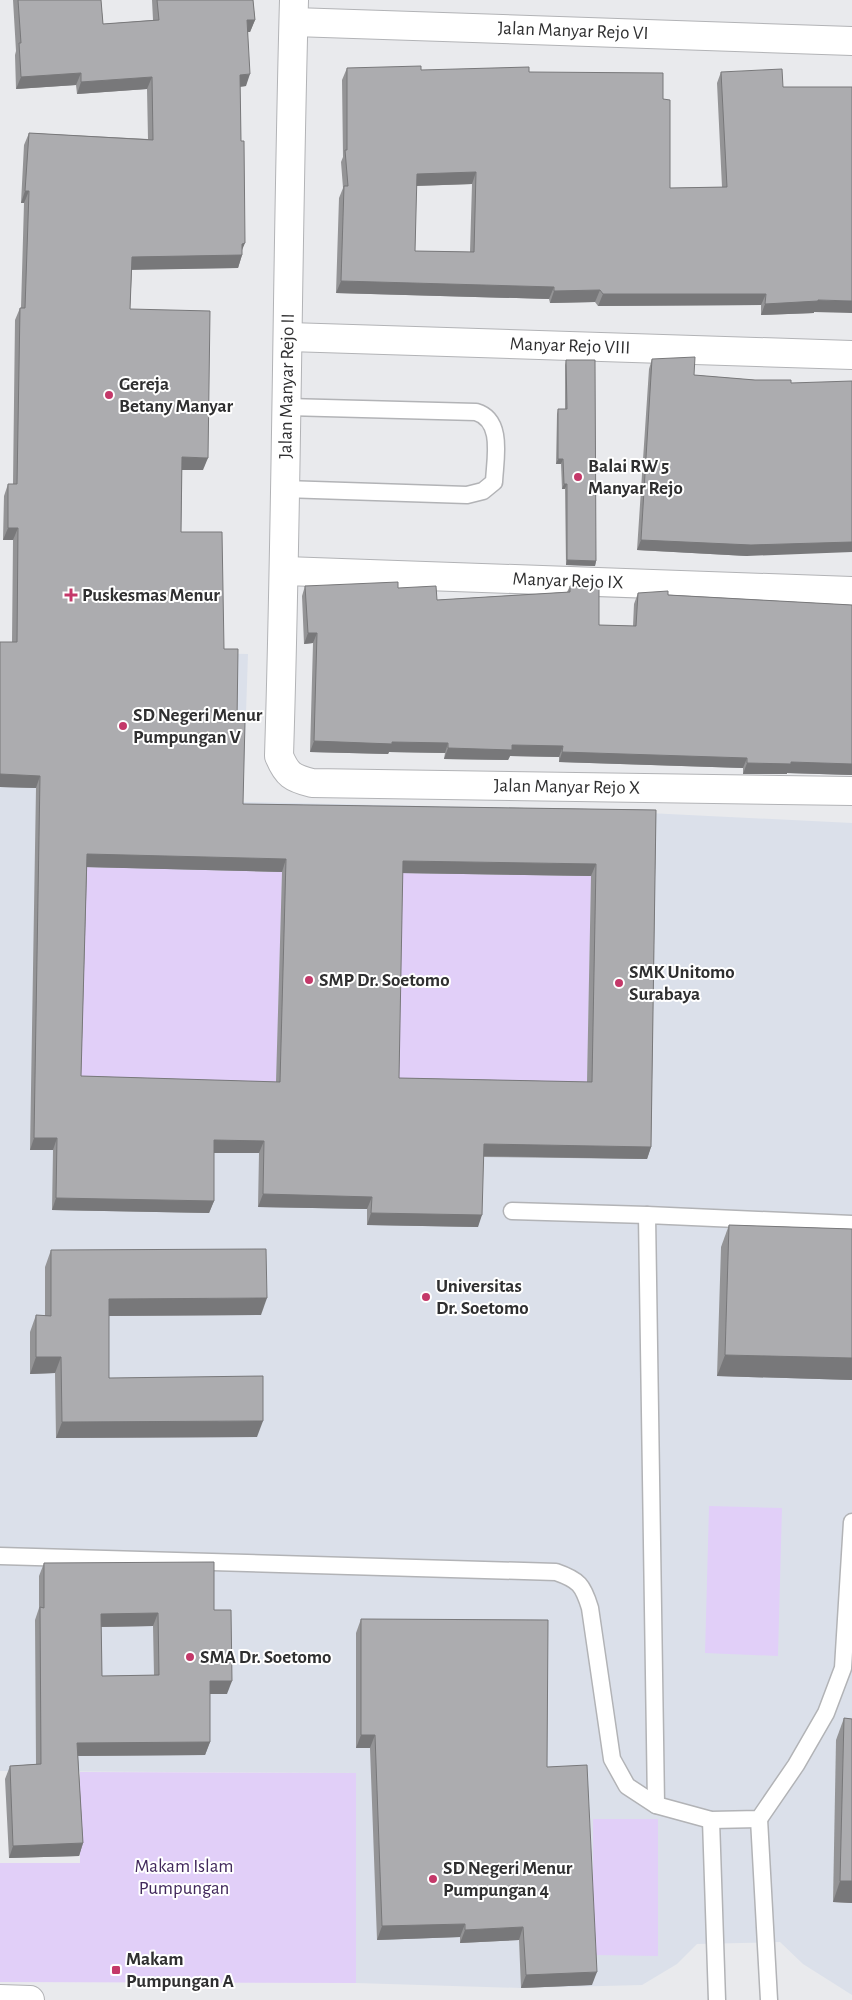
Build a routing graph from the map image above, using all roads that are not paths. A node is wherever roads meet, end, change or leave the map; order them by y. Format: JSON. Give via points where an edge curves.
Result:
{"nodes":[{"id":1,"x":294,"y":11,"type":"edge"},
{"id":2,"x":852,"y":41,"type":"edge"},
{"id":3,"x":289,"y":336,"type":"junction"},
{"id":4,"x":852,"y":355,"type":"edge"},
{"id":5,"x":287,"y":407,"type":"junction"},
{"id":6,"x":284,"y":489,"type":"junction"},
{"id":7,"x":285,"y":571,"type":"junction"},
{"id":8,"x":852,"y":591,"type":"edge"},
{"id":9,"x":285,"y":770,"type":"joint"},
{"id":10,"x":852,"y":791,"type":"edge"},
{"id":11,"x":512,"y":1211,"type":"dead end"},
{"id":12,"x":647,"y":1215,"type":"junction"},
{"id":13,"x":852,"y":1224,"type":"edge"},
{"id":14,"x":852,"y":1522,"type":"edge"},
{"id":15,"x":0,"y":1556,"type":"edge"},
{"id":16,"x":656,"y":1805,"type":"junction"},
{"id":17,"x":759,"y":1819,"type":"junction"},
{"id":18,"x":711,"y":1820,"type":"junction"},
{"id":19,"x":0,"y":1999,"type":"edge"},
{"id":20,"x":30,"y":2000,"type":"edge"},
{"id":21,"x":717,"y":2000,"type":"edge"},
{"id":22,"x":769,"y":2000,"type":"edge"}],
"edges":[{"from":1,"to":2,"type":"street","name":"Jalan Manyar Rejo VI"},
{"from":1,"to":3,"type":"street","name":"Jalan Manyar Rejo II"},
{"from":3,"to":4,"type":"street","name":"Manyar Rejo VIII"},
{"from":3,"to":5,"type":"street","name":"Jalan Manyar Rejo II"},
{"from":5,"to":6,"type":"street","name":"Jalan Manyar Rejo II"},
{"from":5,"to":6,"type":"lane","via":[[483,414],[495,434],[494,482],[483,491],[467,494]]},
{"from":6,"to":7,"type":"street","name":"Jalan Manyar Rejo II"},
{"from":7,"to":8,"type":"street","name":"Manyar Rejo IX"},
{"from":7,"to":9,"type":"street","name":"Jalan Manyar Rejo II","via":[[279,756]]},
{"from":9,"to":10,"type":"street","name":"Jalan Manyar Rejo X","via":[[296,779],[312,783]]},
{"from":11,"to":12,"type":"lane"},
{"from":12,"to":13,"type":"lane"},
{"from":12,"to":16,"type":"lane"},
{"from":14,"to":17,"type":"lane","via":[[843,1668],[826,1713]]},
{"from":15,"to":16,"type":"lane","via":[[556,1572],[574,1579],[585,1590],[612,1759],[628,1786]]},
{"from":16,"to":18,"type":"lane"},
{"from":17,"to":18,"type":"lane"},
{"from":17,"to":22,"type":"lane"},
{"from":18,"to":21,"type":"lane"},
{"from":19,"to":20,"type":"street"}]}
